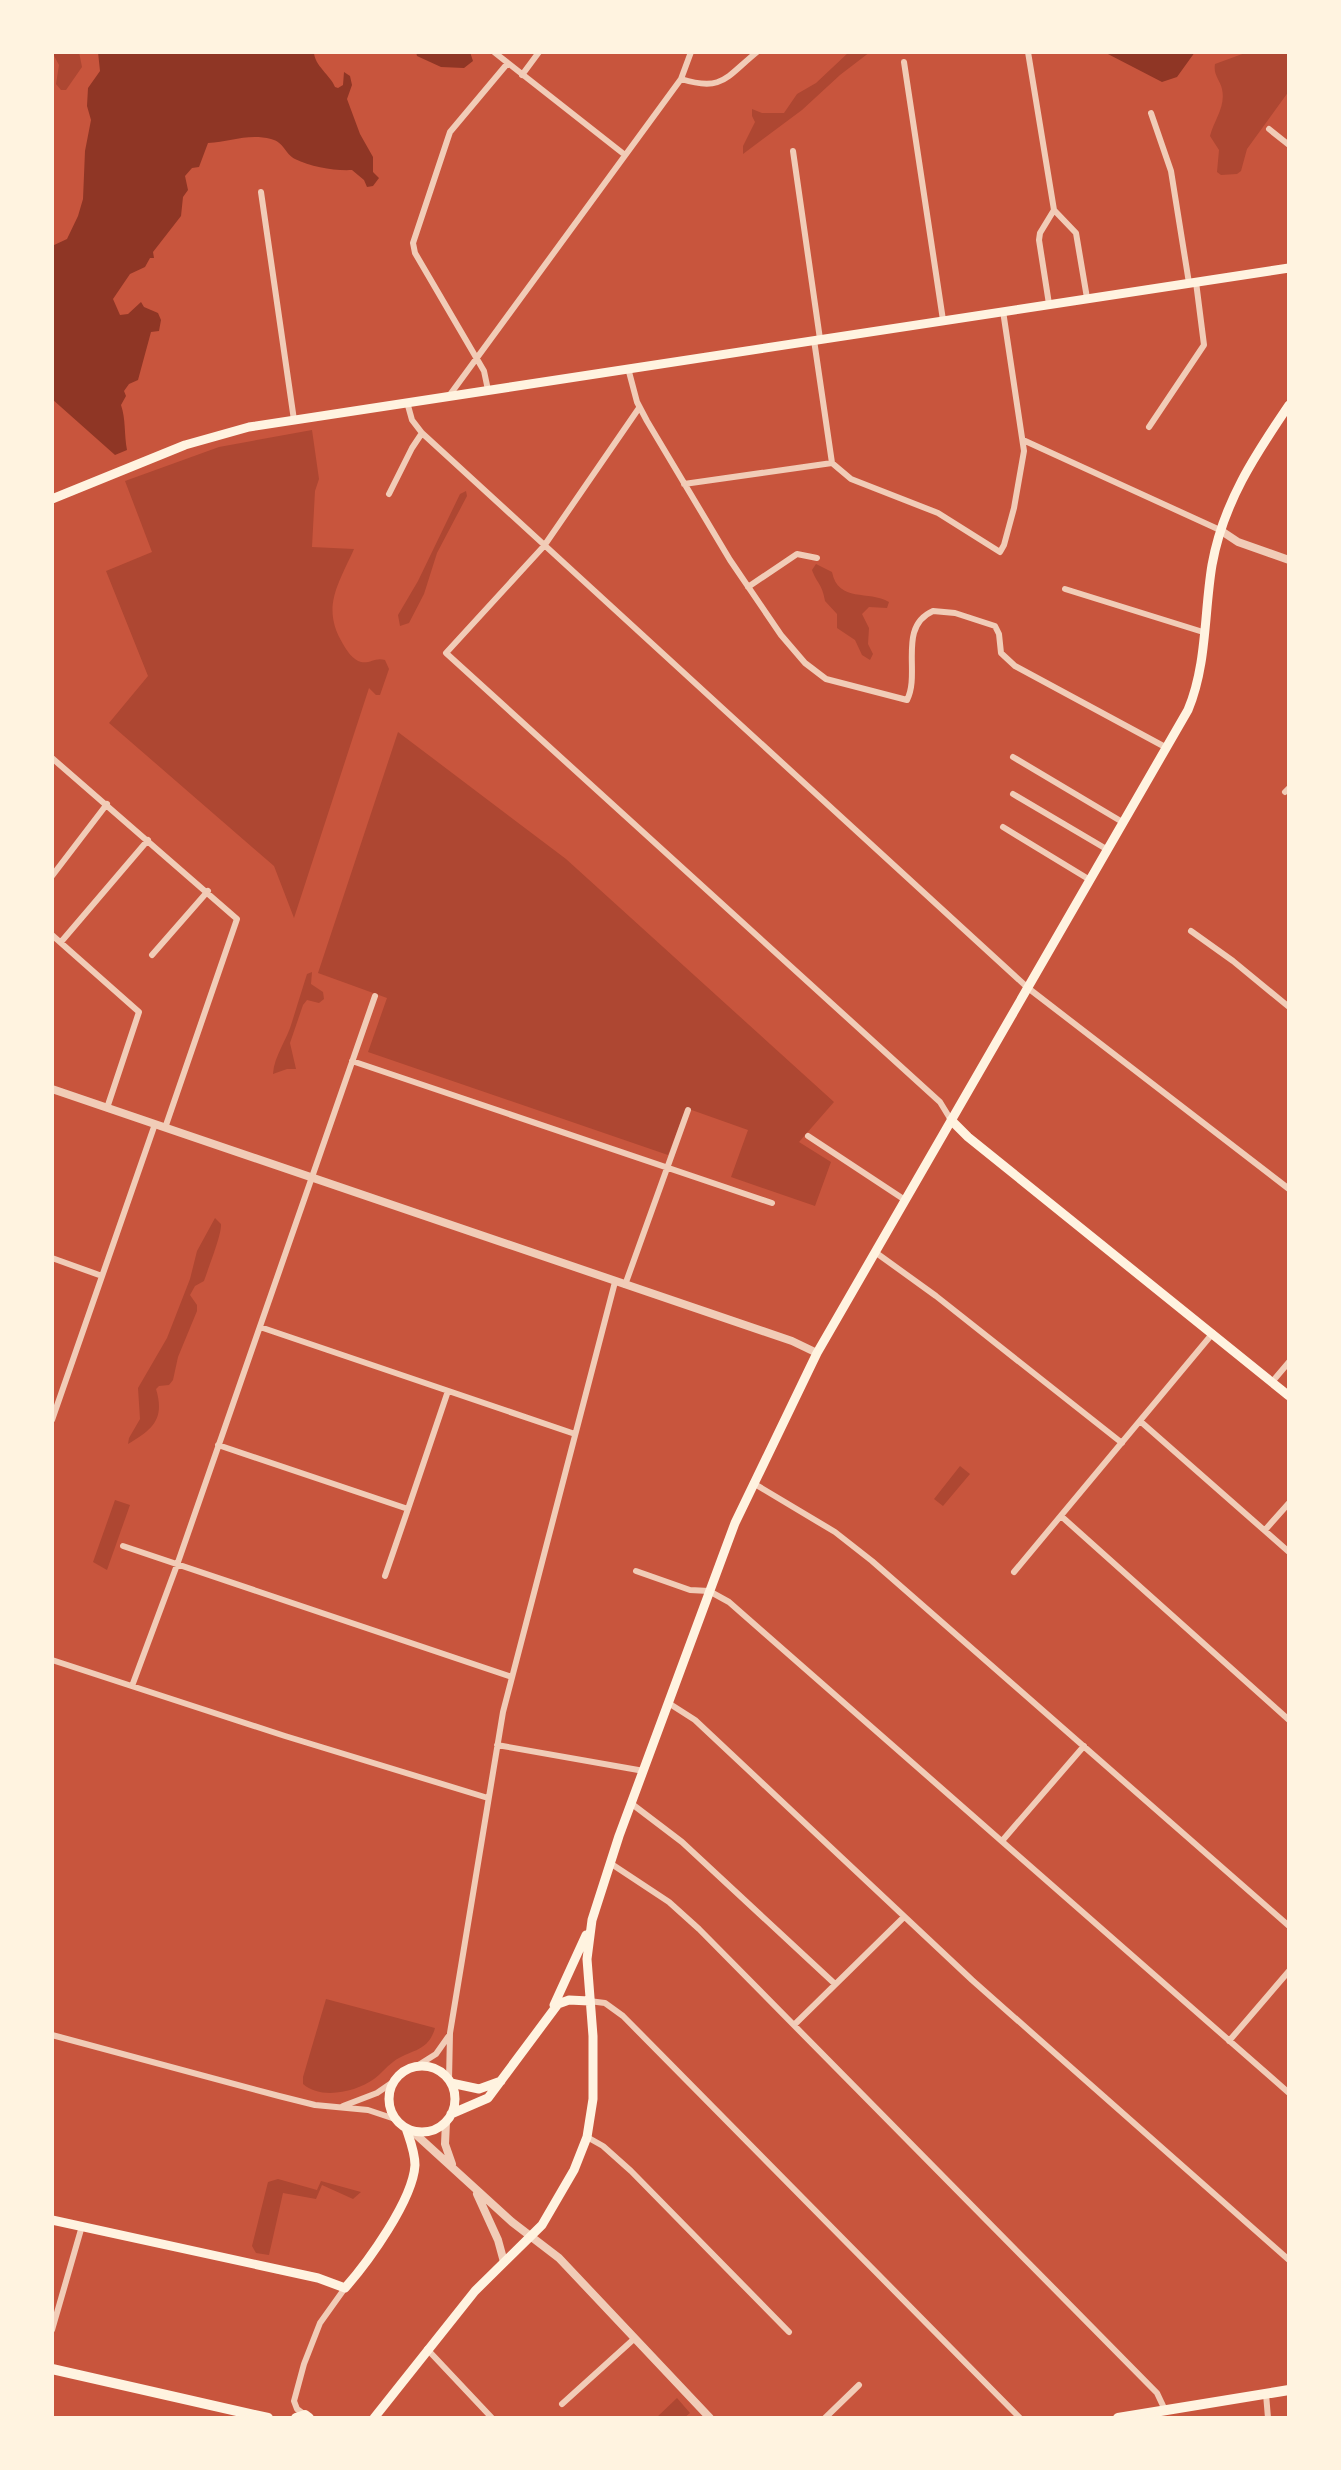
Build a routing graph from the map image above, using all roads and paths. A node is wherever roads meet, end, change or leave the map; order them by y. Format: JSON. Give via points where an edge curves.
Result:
{"nodes":[{"id":1,"x":494,"y":52,"type":"edge"},
{"id":2,"x":539,"y":52,"type":"edge"},
{"id":3,"x":691,"y":52,"type":"edge"},
{"id":4,"x":757,"y":52,"type":"edge"},
{"id":5,"x":1028,"y":52,"type":"edge"},
{"id":6,"x":904,"y":62,"type":"dead end"},
{"id":7,"x":507,"y":64,"type":"junction"},
{"id":8,"x":522,"y":75,"type":"junction"},
{"id":9,"x":681,"y":79,"type":"junction"},
{"id":10,"x":1151,"y":113,"type":"dead end"},
{"id":11,"x":1269,"y":129,"type":"dead end"},
{"id":12,"x":1289,"y":145,"type":"edge"},
{"id":13,"x":793,"y":151,"type":"dead end"},
{"id":14,"x":625,"y":155,"type":"junction"},
{"id":15,"x":261,"y":192,"type":"dead end"},
{"id":16,"x":1054,"y":210,"type":"junction"},
{"id":17,"x":1289,"y":268,"type":"edge"},
{"id":18,"x":1192,"y":282,"type":"junction"},
{"id":19,"x":1087,"y":298,"type":"junction"},
{"id":20,"x":1049,"y":304,"type":"junction"},
{"id":21,"x":1003,"y":311,"type":"junction"},
{"id":22,"x":943,"y":320,"type":"junction"},
{"id":23,"x":817,"y":339,"type":"junction"},
{"id":24,"x":475,"y":357,"type":"junction"},
{"id":25,"x":628,"y":368,"type":"junction"},
{"id":26,"x":488,"y":390,"type":"junction"},
{"id":27,"x":449,"y":396,"type":"junction"},
{"id":28,"x":407,"y":402,"type":"junction"},
{"id":29,"x":1289,"y":405,"type":"edge"},
{"id":30,"x":639,"y":408,"type":"junction"},
{"id":31,"x":294,"y":420,"type":"junction"},
{"id":32,"x":1149,"y":427,"type":"dead end"},
{"id":33,"x":422,"y":433,"type":"junction"},
{"id":34,"x":1023,"y":440,"type":"junction"},
{"id":35,"x":832,"y":463,"type":"junction"},
{"id":36,"x":684,"y":484,"type":"junction"},
{"id":37,"x":389,"y":494,"type":"dead end"},
{"id":38,"x":52,"y":499,"type":"edge"},
{"id":39,"x":1220,"y":530,"type":"junction"},
{"id":40,"x":544,"y":546,"type":"junction"},
{"id":41,"x":817,"y":558,"type":"dead end"},
{"id":42,"x":1289,"y":560,"type":"edge"},
{"id":43,"x":748,"y":587,"type":"junction"},
{"id":44,"x":1065,"y":589,"type":"dead end"},
{"id":45,"x":1203,"y":632,"type":"junction"},
{"id":46,"x":1167,"y":748,"type":"junction"},
{"id":47,"x":1013,"y":757,"type":"dead end"},
{"id":48,"x":52,"y":758,"type":"edge"},
{"id":49,"x":1013,"y":794,"type":"dead end"},
{"id":50,"x":107,"y":804,"type":"junction"},
{"id":51,"x":1124,"y":823,"type":"junction"},
{"id":52,"x":1003,"y":827,"type":"dead end"},
{"id":53,"x":148,"y":840,"type":"junction"},
{"id":54,"x":1108,"y":850,"type":"junction"},
{"id":55,"x":52,"y":876,"type":"edge"},
{"id":56,"x":1090,"y":880,"type":"junction"},
{"id":57,"x":208,"y":891,"type":"junction"},
{"id":58,"x":1191,"y":931,"type":"dead end"},
{"id":59,"x":52,"y":935,"type":"edge"},
{"id":60,"x":61,"y":942,"type":"junction"},
{"id":61,"x":152,"y":955,"type":"dead end"},
{"id":62,"x":1028,"y":988,"type":"junction"},
{"id":63,"x":375,"y":996,"type":"dead end"},
{"id":64,"x":1289,"y":1007,"type":"edge"},
{"id":65,"x":352,"y":1061,"type":"junction"},
{"id":66,"x":52,"y":1089,"type":"edge"},
{"id":67,"x":107,"y":1108,"type":"junction"},
{"id":68,"x":688,"y":1110,"type":"dead end"},
{"id":69,"x":951,"y":1120,"type":"junction"},
{"id":70,"x":160,"y":1126,"type":"junction"},
{"id":71,"x":808,"y":1136,"type":"dead end"},
{"id":72,"x":668,"y":1167,"type":"junction"},
{"id":73,"x":311,"y":1178,"type":"junction"},
{"id":74,"x":1289,"y":1189,"type":"edge"},
{"id":75,"x":905,"y":1200,"type":"junction"},
{"id":76,"x":772,"y":1203,"type":"dead end"},
{"id":77,"x":875,"y":1252,"type":"junction"},
{"id":78,"x":52,"y":1258,"type":"edge"},
{"id":79,"x":102,"y":1276,"type":"junction"},
{"id":80,"x":615,"y":1282,"type":"junction"},
{"id":81,"x":625,"y":1285,"type":"junction"},
{"id":82,"x":260,"y":1327,"type":"junction"},
{"id":83,"x":1213,"y":1333,"type":"junction"},
{"id":84,"x":817,"y":1353,"type":"junction"},
{"id":85,"x":1289,"y":1362,"type":"edge"},
{"id":86,"x":1272,"y":1382,"type":"junction"},
{"id":87,"x":448,"y":1391,"type":"junction"},
{"id":88,"x":1289,"y":1396,"type":"edge"},
{"id":89,"x":52,"y":1420,"type":"edge"},
{"id":90,"x":1140,"y":1421,"type":"junction"},
{"id":91,"x":575,"y":1434,"type":"junction"},
{"id":92,"x":1122,"y":1443,"type":"junction"},
{"id":93,"x":218,"y":1445,"type":"junction"},
{"id":94,"x":753,"y":1483,"type":"junction"},
{"id":95,"x":1289,"y":1503,"type":"edge"},
{"id":96,"x":408,"y":1509,"type":"junction"},
{"id":97,"x":1061,"y":1516,"type":"junction"},
{"id":98,"x":1265,"y":1530,"type":"junction"},
{"id":99,"x":123,"y":1546,"type":"dead end"},
{"id":100,"x":1289,"y":1552,"type":"edge"},
{"id":101,"x":177,"y":1565,"type":"junction"},
{"id":102,"x":636,"y":1571,"type":"dead end"},
{"id":103,"x":1014,"y":1572,"type":"dead end"},
{"id":104,"x":385,"y":1576,"type":"dead end"},
{"id":105,"x":709,"y":1591,"type":"junction"},
{"id":106,"x":52,"y":1660,"type":"edge"},
{"id":107,"x":512,"y":1677,"type":"junction"},
{"id":108,"x":132,"y":1686,"type":"junction"},
{"id":109,"x":670,"y":1704,"type":"junction"},
{"id":110,"x":1289,"y":1720,"type":"edge"},
{"id":111,"x":497,"y":1745,"type":"junction"},
{"id":112,"x":1084,"y":1746,"type":"junction"},
{"id":113,"x":644,"y":1771,"type":"junction"},
{"id":114,"x":488,"y":1798,"type":"junction"},
{"id":115,"x":632,"y":1804,"type":"junction"},
{"id":116,"x":1002,"y":1841,"type":"junction"},
{"id":117,"x":610,"y":1863,"type":"junction"},
{"id":118,"x":904,"y":1917,"type":"junction"},
{"id":119,"x":592,"y":1920,"type":"junction"},
{"id":120,"x":1289,"y":1926,"type":"edge"},
{"id":121,"x":1289,"y":1971,"type":"edge"},
{"id":122,"x":835,"y":1984,"type":"junction"},
{"id":123,"x":589,"y":2001,"type":"junction"},
{"id":124,"x":551,"y":2011,"type":"junction"},
{"id":125,"x":794,"y":2025,"type":"junction"},
{"id":126,"x":450,"y":2033,"type":"junction"},
{"id":127,"x":52,"y":2035,"type":"edge"},
{"id":128,"x":1229,"y":2041,"type":"junction"},
{"id":129,"x":417,"y":2066,"type":"junction"},
{"id":130,"x":450,"y":2081,"type":"junction"},
{"id":131,"x":501,"y":2081,"type":"junction"},
{"id":132,"x":393,"y":2082,"type":"junction"},
{"id":133,"x":1289,"y":2093,"type":"edge"},
{"id":134,"x":339,"y":2107,"type":"junction"},
{"id":135,"x":448,"y":2118,"type":"junction"},
{"id":136,"x":395,"y":2119,"type":"junction"},
{"id":137,"x":409,"y":2129,"type":"junction"},
{"id":138,"x":587,"y":2137,"type":"junction"},
{"id":139,"x":453,"y":2169,"type":"junction"},
{"id":140,"x":475,"y":2190,"type":"junction"},
{"id":141,"x":52,"y":2220,"type":"edge"},
{"id":142,"x":82,"y":2226,"type":"junction"},
{"id":143,"x":532,"y":2237,"type":"junction"},
{"id":144,"x":1289,"y":2260,"type":"edge"},
{"id":145,"x":504,"y":2262,"type":"junction"},
{"id":146,"x":345,"y":2288,"type":"junction"},
{"id":147,"x":52,"y":2330,"type":"edge"},
{"id":148,"x":789,"y":2332,"type":"dead end"},
{"id":149,"x":635,"y":2338,"type":"junction"},
{"id":150,"x":427,"y":2349,"type":"junction"},
{"id":151,"x":52,"y":2369,"type":"edge"},
{"id":152,"x":859,"y":2385,"type":"dead end"},
{"id":153,"x":1289,"y":2390,"type":"edge"},
{"id":154,"x":1266,"y":2394,"type":"junction"},
{"id":155,"x":562,"y":2404,"type":"dead end"},
{"id":156,"x":1165,"y":2410,"type":"junction"},
{"id":157,"x":303,"y":2417,"type":"edge"},
{"id":158,"x":268,"y":2418,"type":"edge"},
{"id":159,"x":374,"y":2418,"type":"edge"},
{"id":160,"x":492,"y":2418,"type":"edge"},
{"id":161,"x":710,"y":2418,"type":"edge"},
{"id":162,"x":825,"y":2418,"type":"edge"},
{"id":163,"x":1020,"y":2418,"type":"edge"},
{"id":164,"x":1118,"y":2418,"type":"edge"},
{"id":165,"x":1268,"y":2418,"type":"edge"}],
"edges":[{"from":1,"to":7,"type":"street"},
{"from":2,"to":8,"type":"street"},
{"from":3,"to":9,"type":"street"},
{"from":4,"to":9,"type":"street","via":[[714,84]]},
{"from":5,"to":16,"type":"street"},
{"from":6,"to":22,"type":"street"},
{"from":7,"to":8,"type":"street"},
{"from":7,"to":24,"type":"street","via":[[450,132],[413,242]]},
{"from":8,"to":14,"type":"street"},
{"from":9,"to":14,"type":"street"},
{"from":10,"to":18,"type":"street","via":[[1171,171]]},
{"from":11,"to":12,"type":"street"},
{"from":13,"to":23,"type":"street"},
{"from":14,"to":24,"type":"street"},
{"from":15,"to":31,"type":"street"},
{"from":16,"to":19,"type":"street","via":[[1076,233]]},
{"from":16,"to":20,"type":"street","via":[[1039,238]]},
{"from":17,"to":18,"type":"main road"},
{"from":18,"to":19,"type":"main road"},
{"from":18,"to":32,"type":"street","via":[[1204,345]]},
{"from":19,"to":20,"type":"main road"},
{"from":20,"to":21,"type":"main road"},
{"from":21,"to":22,"type":"main road"},
{"from":21,"to":34,"type":"street"},
{"from":22,"to":23,"type":"main road"},
{"from":23,"to":25,"type":"main road"},
{"from":23,"to":35,"type":"street"},
{"from":24,"to":26,"type":"street"},
{"from":24,"to":27,"type":"street"},
{"from":25,"to":26,"type":"main road"},
{"from":25,"to":30,"type":"street"},
{"from":26,"to":27,"type":"main road"},
{"from":27,"to":28,"type":"main road"},
{"from":28,"to":31,"type":"main road"},
{"from":28,"to":33,"type":"street"},
{"from":29,"to":39,"type":"main road","via":[[1239,483]]},
{"from":30,"to":36,"type":"street"},
{"from":30,"to":40,"type":"street"},
{"from":31,"to":38,"type":"main road","via":[[202,439]]},
{"from":33,"to":37,"type":"street"},
{"from":33,"to":40,"type":"street"},
{"from":34,"to":35,"type":"street","via":[[1018,490],[998,552],[941,515],[851,479]]},
{"from":34,"to":39,"type":"street"},
{"from":35,"to":36,"type":"street"},
{"from":36,"to":43,"type":"street"},
{"from":39,"to":42,"type":"street"},
{"from":39,"to":45,"type":"main road"},
{"from":40,"to":62,"type":"street"},
{"from":40,"to":69,"type":"street","via":[[446,653],[940,1102]]},
{"from":41,"to":43,"type":"street","via":[[797,554]]},
{"from":43,"to":46,"type":"street","via":[[781,635],[823,678],[908,699],[913,634],[930,612],[943,611],[991,623],[1007,660]]},
{"from":44,"to":45,"type":"street"},
{"from":45,"to":46,"type":"main road","via":[[1196,689]]},
{"from":46,"to":51,"type":"main road"},
{"from":47,"to":51,"type":"street"},
{"from":48,"to":50,"type":"street"},
{"from":49,"to":54,"type":"street"},
{"from":50,"to":53,"type":"street"},
{"from":50,"to":55,"type":"street"},
{"from":51,"to":54,"type":"main road"},
{"from":52,"to":56,"type":"street"},
{"from":53,"to":57,"type":"street"},
{"from":53,"to":60,"type":"street"},
{"from":54,"to":56,"type":"main road"},
{"from":56,"to":62,"type":"main road"},
{"from":57,"to":61,"type":"street"},
{"from":57,"to":70,"type":"street","via":[[238,922]]},
{"from":58,"to":64,"type":"street"},
{"from":59,"to":60,"type":"street"},
{"from":60,"to":67,"type":"street","via":[[139,1012]]},
{"from":62,"to":69,"type":"main road"},
{"from":62,"to":74,"type":"street"},
{"from":63,"to":65,"type":"street"},
{"from":65,"to":72,"type":"street"},
{"from":65,"to":73,"type":"street"},
{"from":66,"to":67,"type":"street"},
{"from":67,"to":70,"type":"street"},
{"from":68,"to":72,"type":"street"},
{"from":69,"to":75,"type":"main road"},
{"from":69,"to":83,"type":"main road"},
{"from":70,"to":73,"type":"street"},
{"from":70,"to":79,"type":"street"},
{"from":71,"to":75,"type":"street"},
{"from":72,"to":76,"type":"street"},
{"from":72,"to":81,"type":"street"},
{"from":73,"to":80,"type":"street"},
{"from":73,"to":82,"type":"street"},
{"from":75,"to":77,"type":"main road"},
{"from":77,"to":84,"type":"main road"},
{"from":77,"to":92,"type":"street"},
{"from":78,"to":79,"type":"street"},
{"from":79,"to":89,"type":"street"},
{"from":80,"to":81,"type":"street"},
{"from":80,"to":91,"type":"street"},
{"from":81,"to":84,"type":"street"},
{"from":82,"to":87,"type":"street"},
{"from":82,"to":93,"type":"street"},
{"from":83,"to":86,"type":"main road"},
{"from":83,"to":90,"type":"street"},
{"from":84,"to":94,"type":"main road"},
{"from":85,"to":86,"type":"street"},
{"from":86,"to":88,"type":"main road"},
{"from":87,"to":91,"type":"street"},
{"from":87,"to":96,"type":"street"},
{"from":90,"to":92,"type":"street"},
{"from":90,"to":98,"type":"street"},
{"from":91,"to":107,"type":"street"},
{"from":92,"to":97,"type":"street"},
{"from":93,"to":96,"type":"street"},
{"from":93,"to":101,"type":"street"},
{"from":94,"to":105,"type":"main road"},
{"from":94,"to":112,"type":"street","via":[[863,1553]]},
{"from":95,"to":98,"type":"street"},
{"from":96,"to":104,"type":"street"},
{"from":97,"to":103,"type":"street"},
{"from":97,"to":110,"type":"street"},
{"from":98,"to":100,"type":"street"},
{"from":99,"to":101,"type":"street"},
{"from":101,"to":107,"type":"street"},
{"from":101,"to":108,"type":"street"},
{"from":102,"to":105,"type":"street","via":[[690,1590]]},
{"from":105,"to":109,"type":"main road"},
{"from":105,"to":116,"type":"street","via":[[729,1602]]},
{"from":106,"to":108,"type":"street"},
{"from":107,"to":111,"type":"street"},
{"from":108,"to":114,"type":"street"},
{"from":109,"to":113,"type":"main road"},
{"from":109,"to":118,"type":"street","via":[[695,1720]]},
{"from":111,"to":113,"type":"street"},
{"from":111,"to":114,"type":"street"},
{"from":112,"to":116,"type":"street"},
{"from":112,"to":120,"type":"street"},
{"from":113,"to":115,"type":"main road"},
{"from":114,"to":126,"type":"street"},
{"from":115,"to":117,"type":"main road"},
{"from":115,"to":122,"type":"street","via":[[682,1842]]},
{"from":116,"to":128,"type":"street"},
{"from":117,"to":119,"type":"main road"},
{"from":117,"to":125,"type":"street","via":[[678,1909]]},
{"from":118,"to":122,"type":"street"},
{"from":118,"to":144,"type":"street"},
{"from":119,"to":123,"type":"main road"},
{"from":119,"to":124,"type":"main road"},
{"from":121,"to":128,"type":"street"},
{"from":122,"to":125,"type":"street"},
{"from":123,"to":124,"type":"main road","via":[[564,2001]]},
{"from":123,"to":138,"type":"main road","via":[[594,2075]]},
{"from":123,"to":163,"type":"street","via":[[605,2003],[623,2016]]},
{"from":124,"to":131,"type":"main road"},
{"from":125,"to":156,"type":"street","via":[[1157,2393]]},
{"from":126,"to":129,"type":"street","via":[[440,2050]]},
{"from":126,"to":130,"type":"street"},
{"from":127,"to":134,"type":"street","via":[[310,2104]]},
{"from":128,"to":133,"type":"street"},
{"from":129,"to":130,"type":"main road","via":[[435,2068]]},
{"from":129,"to":132,"type":"main road"},
{"from":130,"to":131,"type":"main road","via":[[479,2089]]},
{"from":130,"to":135,"type":"main road","via":[[455,2096]]},
{"from":131,"to":135,"type":"main road","via":[[485,2100]]},
{"from":132,"to":134,"type":"street"},
{"from":132,"to":136,"type":"main road","via":[[388,2101]]},
{"from":134,"to":136,"type":"street"},
{"from":135,"to":137,"type":"main road","via":[[432,2130]]},
{"from":135,"to":139,"type":"street","via":[[445,2144]]},
{"from":136,"to":137,"type":"main road"},
{"from":137,"to":139,"type":"street"},
{"from":137,"to":146,"type":"main road","via":[[415,2161],[412,2180],[378,2247]]},
{"from":138,"to":143,"type":"main road","via":[[562,2193]]},
{"from":138,"to":148,"type":"street","via":[[631,2171]]},
{"from":139,"to":140,"type":"street"},
{"from":140,"to":143,"type":"street"},
{"from":140,"to":145,"type":"street"},
{"from":141,"to":142,"type":"main road"},
{"from":142,"to":146,"type":"main road"},
{"from":142,"to":147,"type":"street"},
{"from":143,"to":145,"type":"main road"},
{"from":143,"to":149,"type":"street"},
{"from":145,"to":150,"type":"main road"},
{"from":146,"to":157,"type":"street","via":[[322,2319],[304,2364],[294,2401]]},
{"from":149,"to":155,"type":"street"},
{"from":149,"to":161,"type":"street"},
{"from":150,"to":159,"type":"main road"},
{"from":150,"to":160,"type":"street"},
{"from":151,"to":158,"type":"main road"},
{"from":152,"to":162,"type":"street"},
{"from":153,"to":154,"type":"main road"},
{"from":154,"to":156,"type":"main road"},
{"from":154,"to":165,"type":"street"},
{"from":156,"to":164,"type":"main road"}]}
